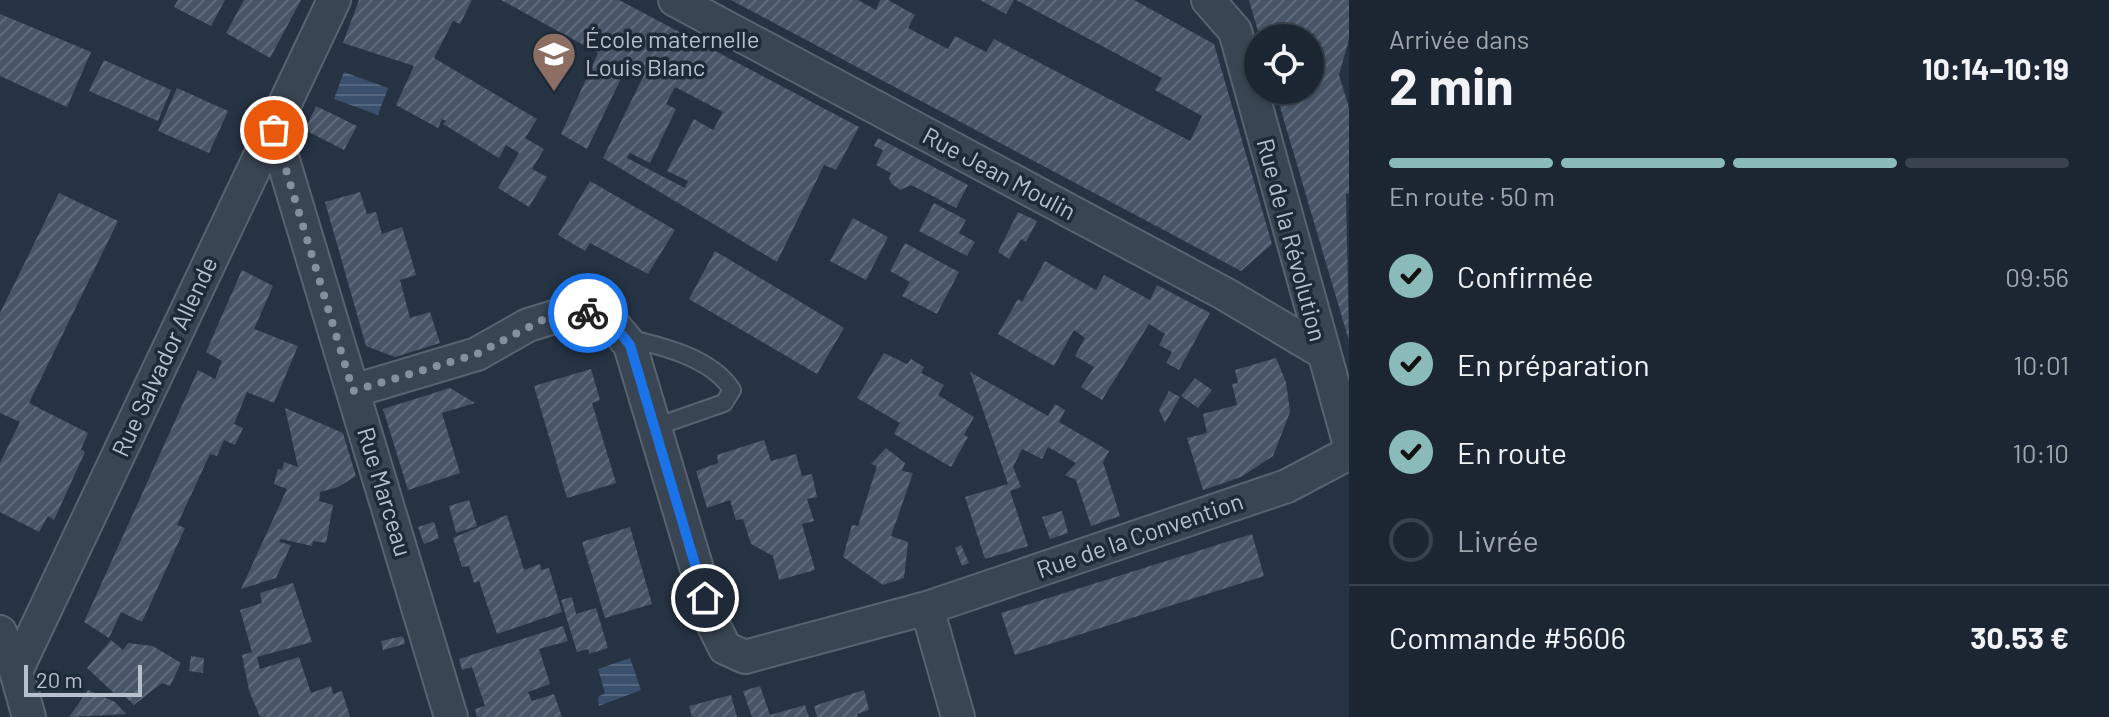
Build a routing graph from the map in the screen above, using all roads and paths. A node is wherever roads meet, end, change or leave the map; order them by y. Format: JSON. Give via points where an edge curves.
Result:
{"nodes":[{"id":1,"x":334,"y":0,"type":"edge"},
{"id":2,"x":675,"y":0,"type":"edge"},
{"id":3,"x":1208,"y":0,"type":"edge"},
{"id":4,"x":274,"y":130,"type":"junction"},
{"id":5,"x":627,"y":338,"type":"junction"},
{"id":6,"x":1321,"y":351,"type":"junction"},
{"id":7,"x":353,"y":391,"type":"junction"},
{"id":8,"x":655,"y":427,"type":"junction"},
{"id":9,"x":1349,"y":442,"type":"edge"},
{"id":10,"x":1349,"y":453,"type":"edge"},
{"id":11,"x":927,"y":608,"type":"junction"},
{"id":12,"x":0,"y":632,"type":"edge"},
{"id":13,"x":16,"y":671,"type":"junction"},
{"id":14,"x":29,"y":717,"type":"edge"},
{"id":15,"x":451,"y":717,"type":"edge"},
{"id":16,"x":958,"y":717,"type":"edge"}],
"edges":[{"from":1,"to":4,"type":"street","name":"Rue Salvador Allende"},
{"from":2,"to":6,"type":"street","name":"Rue Jean Moulin","via":[[1225,294]]},
{"from":3,"to":6,"type":"street","name":"Rue de la Révolution","via":[[1235,31]]},
{"from":4,"to":7,"type":"street","name":"Rue Marceau"},
{"from":4,"to":13,"type":"street","name":"Rue Salvador Allende"},
{"from":5,"to":7,"type":"street","via":[[611,322],[574,311],[550,316],[477,354]]},
{"from":5,"to":8,"type":"street","name":"Rue de la Convention"},
{"from":5,"to":8,"type":"lane","via":[[662,346],[722,375],[732,390],[724,403]]},
{"from":6,"to":9,"type":"street","name":"Rue de la Révolution"},
{"from":7,"to":15,"type":"street","name":"Rue Marceau"},
{"from":8,"to":11,"type":"street","name":"Rue de la Convention","via":[[725,648],[745,657]]},
{"from":10,"to":11,"type":"street","name":"Rue de la Convention","via":[[1287,486]]},
{"from":11,"to":16,"type":"street"},
{"from":12,"to":13,"type":"street"},
{"from":13,"to":14,"type":"street"}]}
